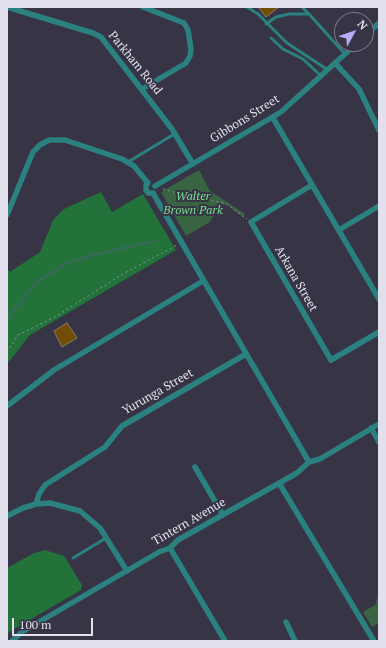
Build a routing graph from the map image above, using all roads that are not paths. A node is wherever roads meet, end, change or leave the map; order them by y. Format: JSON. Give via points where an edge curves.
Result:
{"nodes":[{"id":1,"x":7,"y":7,"type":"edge"},
{"id":2,"x":143,"y":7,"type":"edge"},
{"id":3,"x":247,"y":7,"type":"edge"},
{"id":4,"x":302,"y":7,"type":"edge"},
{"id":5,"x":309,"y":14,"type":"junction"},
{"id":6,"x":266,"y":24,"type":"junction"},
{"id":7,"x":271,"y":38,"type":"dead end"},
{"id":8,"x":345,"y":54,"type":"joint"},
{"id":9,"x":335,"y":63,"type":"junction"},
{"id":10,"x":328,"y":70,"type":"junction"},
{"id":11,"x":321,"y":76,"type":"junction"},
{"id":12,"x":142,"y":89,"type":"junction"},
{"id":13,"x":273,"y":118,"type":"junction"},
{"id":14,"x":379,"y":130,"type":"edge"},
{"id":15,"x":176,"y":133,"type":"junction"},
{"id":16,"x":128,"y":162,"type":"junction"},
{"id":17,"x":193,"y":164,"type":"junction"},
{"id":18,"x":148,"y":183,"type":"junction"},
{"id":19,"x":157,"y":185,"type":"junction"},
{"id":20,"x":312,"y":185,"type":"junction"},
{"id":21,"x":153,"y":193,"type":"junction"},
{"id":22,"x":379,"y":206,"type":"edge"},
{"id":23,"x":7,"y":215,"type":"edge"},
{"id":24,"x":339,"y":230,"type":"junction"},
{"id":25,"x":202,"y":281,"type":"junction"},
{"id":26,"x":379,"y":299,"type":"edge"},
{"id":27,"x":379,"y":332,"type":"edge"},
{"id":28,"x":246,"y":354,"type":"junction"},
{"id":29,"x":7,"y":406,"type":"edge"},
{"id":30,"x":379,"y":424,"type":"edge"},
{"id":31,"x":371,"y":428,"type":"junction"},
{"id":32,"x":379,"y":442,"type":"edge"},
{"id":33,"x":309,"y":462,"type":"junction"},
{"id":34,"x":195,"y":467,"type":"dead end"},
{"id":35,"x":279,"y":483,"type":"junction"},
{"id":36,"x":36,"y":504,"type":"junction"},
{"id":37,"x":223,"y":515,"type":"junction"},
{"id":38,"x":7,"y":516,"type":"edge"},
{"id":39,"x":108,"y":537,"type":"junction"},
{"id":40,"x":170,"y":548,"type":"junction"},
{"id":41,"x":73,"y":558,"type":"dead end"},
{"id":42,"x":127,"y":571,"type":"junction"},
{"id":43,"x":286,"y":622,"type":"dead end"},
{"id":44,"x":12,"y":641,"type":"edge"},
{"id":45,"x":225,"y":641,"type":"edge"},
{"id":46,"x":295,"y":641,"type":"edge"},
{"id":47,"x":374,"y":641,"type":"edge"}],
"edges":[{"from":1,"to":12,"type":"street","name":"Parkham Road","via":[[98,34]]},
{"from":2,"to":12,"type":"street","via":[[184,23],[188,30],[191,49],[186,63]]},
{"from":3,"to":6,"type":"lane","via":[[258,14]]},
{"from":4,"to":5,"type":"lane"},
{"from":5,"to":6,"type":"lane","via":[[276,17]]},
{"from":5,"to":8,"type":"lane"},
{"from":6,"to":10,"type":"lane","via":[[287,43]]},
{"from":7,"to":11,"type":"lane","via":[[283,49],[303,59]]},
{"from":8,"to":9,"type":"street","name":"Gibbons Street"},
{"from":9,"to":10,"type":"street","name":"Gibbons Street"},
{"from":9,"to":14,"type":"street","via":[[359,89]]},
{"from":10,"to":11,"type":"street","name":"Gibbons Street"},
{"from":11,"to":13,"type":"street","name":"Gibbons Street"},
{"from":12,"to":15,"type":"street","name":"Parkham Road"},
{"from":13,"to":17,"type":"street","name":"Gibbons Street"},
{"from":13,"to":20,"type":"street"},
{"from":15,"to":16,"type":"lane"},
{"from":15,"to":17,"type":"street","name":"Parkham Road"},
{"from":16,"to":18,"type":"street"},
{"from":16,"to":23,"type":"street","via":[[65,140],[54,139],[44,142],[31,155]]},
{"from":17,"to":19,"type":"street","name":"Gibbons Street"},
{"from":18,"to":19,"type":"street"},
{"from":18,"to":21,"type":"street","via":[[146,190]]},
{"from":19,"to":21,"type":"street"},
{"from":20,"to":24,"type":"street"},
{"from":20,"to":27,"type":"street","name":"Arkana Street","via":[[251,222],[331,360]]},
{"from":21,"to":25,"type":"street"},
{"from":22,"to":24,"type":"street"},
{"from":24,"to":26,"type":"street"},
{"from":25,"to":28,"type":"street"},
{"from":25,"to":29,"type":"street","via":[[54,370]]},
{"from":28,"to":33,"type":"street"},
{"from":28,"to":36,"type":"street","name":"Yurunga Street","via":[[122,426],[105,447],[45,485],[38,494]]},
{"from":30,"to":31,"type":"street","name":"Tintern Avenue"},
{"from":31,"to":32,"type":"street"},
{"from":31,"to":33,"type":"street","name":"Tintern Avenue","via":[[320,459]]},
{"from":33,"to":35,"type":"street","name":"Tintern Avenue"},
{"from":34,"to":37,"type":"street"},
{"from":35,"to":37,"type":"street","name":"Tintern Avenue"},
{"from":35,"to":47,"type":"street"},
{"from":36,"to":38,"type":"street"},
{"from":36,"to":39,"type":"street","via":[[50,503],[80,511]]},
{"from":37,"to":40,"type":"street","name":"Tintern Avenue","via":[[178,540]]},
{"from":39,"to":41,"type":"lane"},
{"from":39,"to":42,"type":"street"},
{"from":40,"to":42,"type":"street","name":"Tintern Avenue"},
{"from":40,"to":45,"type":"street"},
{"from":42,"to":44,"type":"street","name":"Tintern Avenue","via":[[18,635]]},
{"from":43,"to":46,"type":"street"}]}
